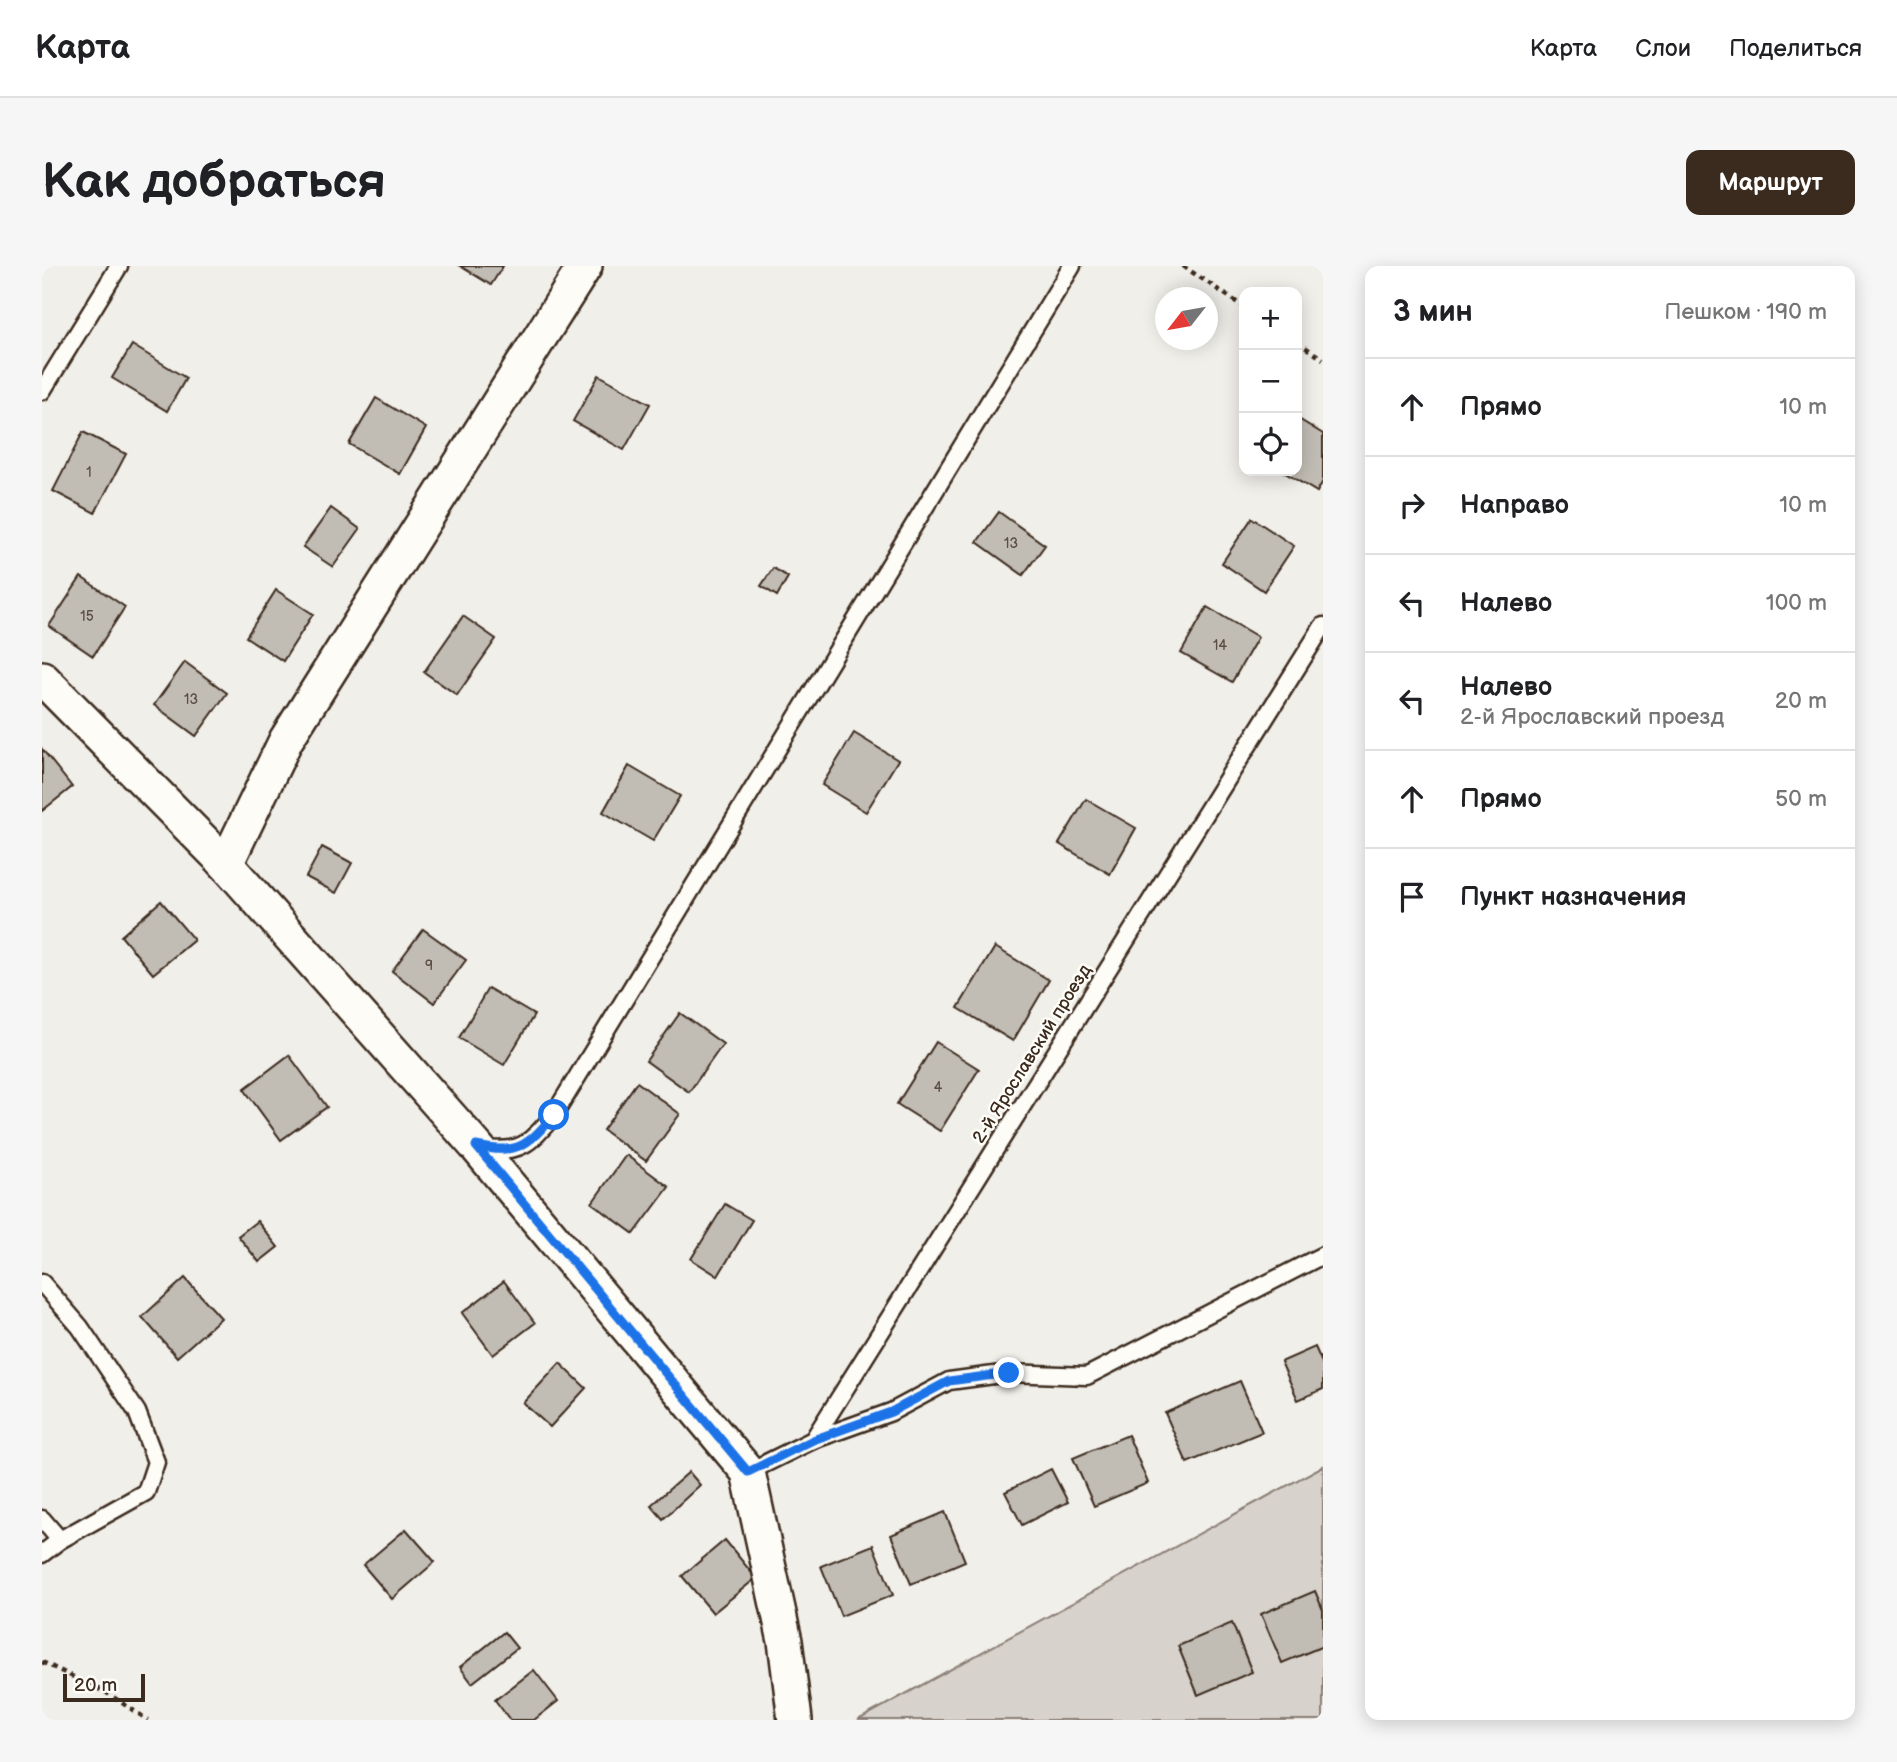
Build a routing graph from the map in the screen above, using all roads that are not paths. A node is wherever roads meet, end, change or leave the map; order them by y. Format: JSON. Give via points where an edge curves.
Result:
{"nodes":[{"id":1,"x":119,"y":266,"type":"edge"},
{"id":2,"x":585,"y":266,"type":"edge"},
{"id":3,"x":1072,"y":266,"type":"edge"},
{"id":4,"x":42,"y":391,"type":"edge"},
{"id":5,"x":1323,"y":626,"type":"edge"},
{"id":6,"x":42,"y":678,"type":"edge"},
{"id":7,"x":226,"y":864,"type":"junction"},
{"id":8,"x":476,"y":1146,"type":"junction"},
{"id":9,"x":1323,"y":1255,"type":"edge"},
{"id":10,"x":42,"y":1283,"type":"edge"},
{"id":11,"x":813,"y":1440,"type":"junction"},
{"id":12,"x":748,"y":1472,"type":"junction"},
{"id":13,"x":42,"y":1519,"type":"edge"},
{"id":14,"x":60,"y":1540,"type":"junction"},
{"id":15,"x":42,"y":1554,"type":"edge"},
{"id":16,"x":796,"y":1720,"type":"edge"}],
"edges":[{"from":1,"to":4,"type":"lane"},
{"from":2,"to":7,"type":"street","via":[[285,740]]},
{"from":3,"to":8,"type":"lane","via":[[554,1115],[529,1144],[503,1152]]},
{"from":5,"to":11,"type":"lane","name":"2-й Ярославский проезд"},
{"from":6,"to":7,"type":"street"},
{"from":7,"to":8,"type":"street"},
{"from":8,"to":12,"type":"street"},
{"from":9,"to":11,"type":"lane","via":[[1087,1376],[1009,1373],[949,1381],[891,1412]]},
{"from":10,"to":14,"type":"lane","via":[[80,1327],[137,1412],[156,1462],[146,1492]]},
{"from":11,"to":12,"type":"lane"},
{"from":12,"to":16,"type":"street","via":[[785,1641]]},
{"from":13,"to":14,"type":"lane"},
{"from":14,"to":15,"type":"lane"}]}
